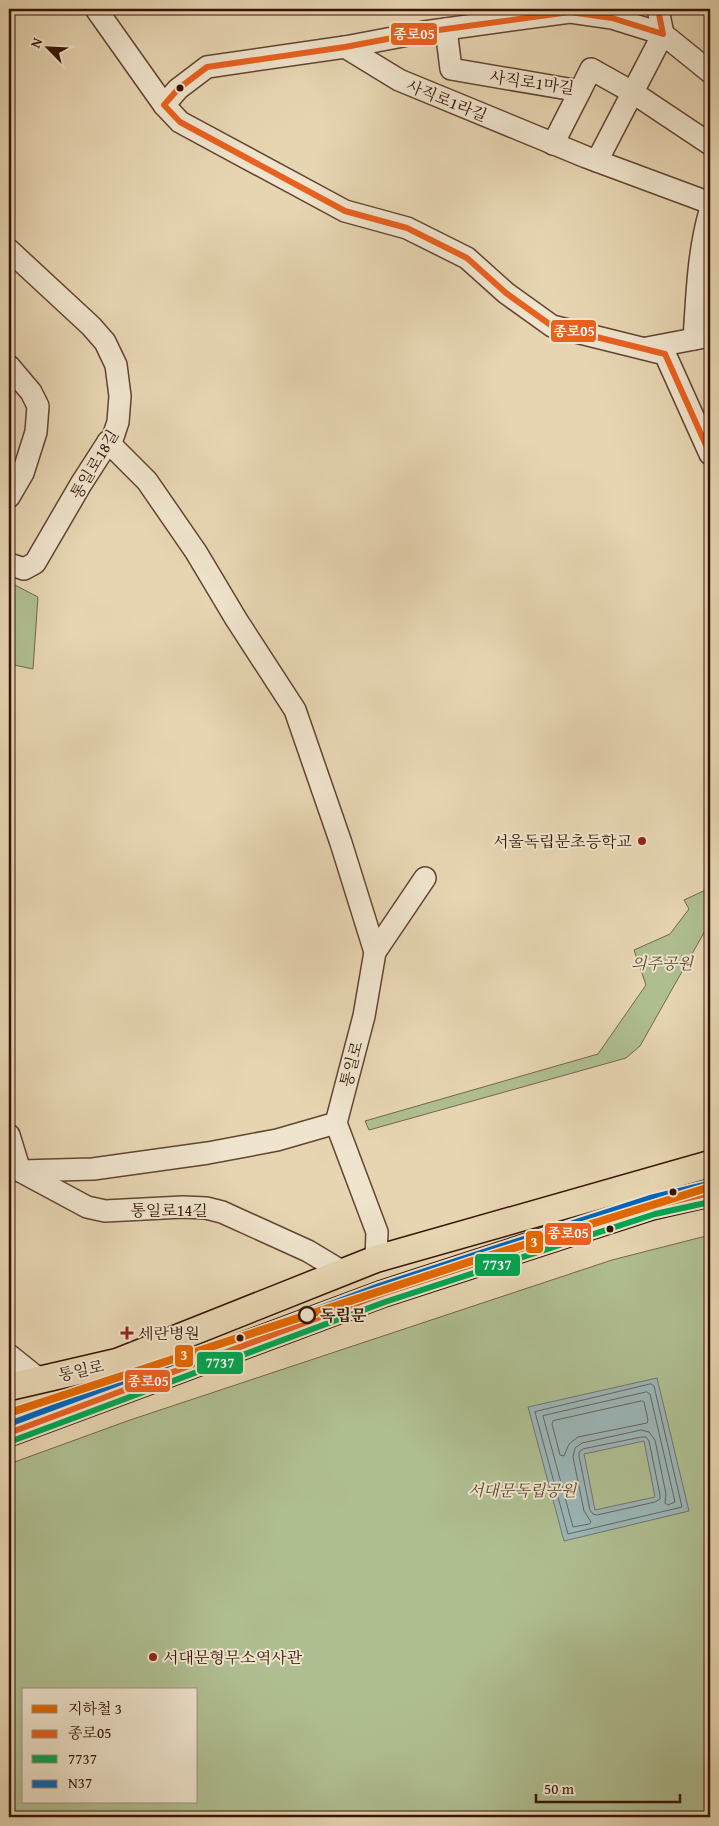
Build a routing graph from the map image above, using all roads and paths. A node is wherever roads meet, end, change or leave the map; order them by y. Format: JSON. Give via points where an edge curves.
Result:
{"nodes":[{"id":1,"x":96,"y":9,"type":"edge"},
{"id":2,"x":658,"y":9,"type":"edge"},
{"id":3,"x":446,"y":30,"type":"junction"},
{"id":4,"x":663,"y":34,"type":"junction"},
{"id":5,"x":345,"y":47,"type":"junction"},
{"id":6,"x":710,"y":72,"type":"edge"},
{"id":7,"x":580,"y":91,"type":"junction"},
{"id":8,"x":632,"y":92,"type":"junction"},
{"id":9,"x":164,"y":105,"type":"junction"},
{"id":10,"x":553,"y":144,"type":"junction"},
{"id":11,"x":710,"y":144,"type":"edge"},
{"id":12,"x":597,"y":161,"type":"junction"},
{"id":13,"x":710,"y":203,"type":"edge"},
{"id":14,"x":710,"y":211,"type":"edge"},
{"id":15,"x":9,"y":250,"type":"edge"},
{"id":16,"x":702,"y":337,"type":"edge"},
{"id":17,"x":642,"y":348,"type":"junction"},
{"id":18,"x":9,"y":366,"type":"edge"},
{"id":19,"x":704,"y":426,"type":"edge"},
{"id":20,"x":108,"y":442,"type":"junction"},
{"id":21,"x":710,"y":454,"type":"edge"},
{"id":22,"x":9,"y":497,"type":"edge"},
{"id":23,"x":9,"y":564,"type":"edge"},
{"id":24,"x":425,"y":878,"type":"dead end"},
{"id":25,"x":375,"y":952,"type":"junction"},
{"id":26,"x":336,"y":1123,"type":"junction"},
{"id":27,"x":9,"y":1136,"type":"edge"},
{"id":28,"x":710,"y":1164,"type":"edge"},
{"id":29,"x":13,"y":1174,"type":"edge"},
{"id":30,"x":710,"y":1193,"type":"edge"},
{"id":31,"x":376,"y":1259,"type":"junction"},
{"id":32,"x":343,"y":1272,"type":"junction"},
{"id":33,"x":382,"y":1294,"type":"junction"},
{"id":34,"x":9,"y":1355,"type":"edge"},
{"id":35,"x":39,"y":1379,"type":"junction"},
{"id":36,"x":9,"y":1387,"type":"edge"},
{"id":37,"x":9,"y":1433,"type":"edge"}],
"edges":[{"from":1,"to":9,"type":"street"},
{"from":2,"to":4,"type":"street"},
{"from":3,"to":4,"type":"street","via":[[570,12],[612,18]]},
{"from":3,"to":5,"type":"street"},
{"from":3,"to":7,"type":"street","name":"사직로1마길","via":[[451,69]]},
{"from":4,"to":6,"type":"street"},
{"from":4,"to":8,"type":"street"},
{"from":5,"to":9,"type":"street","via":[[207,67],[178,89]]},
{"from":5,"to":10,"type":"street","name":"사직로1라길","via":[[399,80]]},
{"from":7,"to":8,"type":"street","name":"사직로1마길","via":[[592,69]]},
{"from":7,"to":10,"type":"street"},
{"from":8,"to":11,"type":"street","name":"사직로1마길"},
{"from":8,"to":12,"type":"street"},
{"from":9,"to":17,"type":"street","via":[[180,122],[345,211],[407,228],[467,258],[506,293],[552,326]]},
{"from":10,"to":12,"type":"street","name":"사직로1라길"},
{"from":12,"to":13,"type":"street","name":"사직로1라길"},
{"from":14,"to":16,"type":"street","via":[[699,271]]},
{"from":15,"to":20,"type":"street","name":"통일로18길","via":[[105,342],[116,365],[120,396],[118,422]]},
{"from":16,"to":17,"type":"street"},
{"from":17,"to":19,"type":"street","via":[[665,354]]},
{"from":18,"to":22,"type":"street","via":[[31,392],[38,406],[36,432],[23,473]]},
{"from":19,"to":21,"type":"street"},
{"from":20,"to":23,"type":"street","name":"통일로18길","via":[[35,563],[24,569]]},
{"from":20,"to":25,"type":"street","via":[[147,481],[196,552],[295,710]]},
{"from":24,"to":25,"type":"street","name":"통일로"},
{"from":25,"to":26,"type":"street","name":"통일로","via":[[364,1016]]},
{"from":26,"to":29,"type":"street","via":[[278,1140],[208,1153],[93,1168]]},
{"from":26,"to":31,"type":"street","via":[[377,1232]]},
{"from":27,"to":29,"type":"street"},
{"from":28,"to":31,"type":"main road","name":"통일로"},
{"from":29,"to":32,"type":"street","name":"통일로14길","via":[[87,1207],[105,1211],[183,1207],[222,1212],[308,1251]]},
{"from":30,"to":33,"type":"main road","name":"통일로","via":[[654,1206]]},
{"from":31,"to":32,"type":"main road","name":"통일로"},
{"from":31,"to":33,"type":"main road"},
{"from":32,"to":35,"type":"main road","name":"통일로","via":[[117,1362]]},
{"from":33,"to":37,"type":"main road","name":"통일로"},
{"from":34,"to":35,"type":"street"},
{"from":35,"to":36,"type":"main road","name":"통일로"}]}
